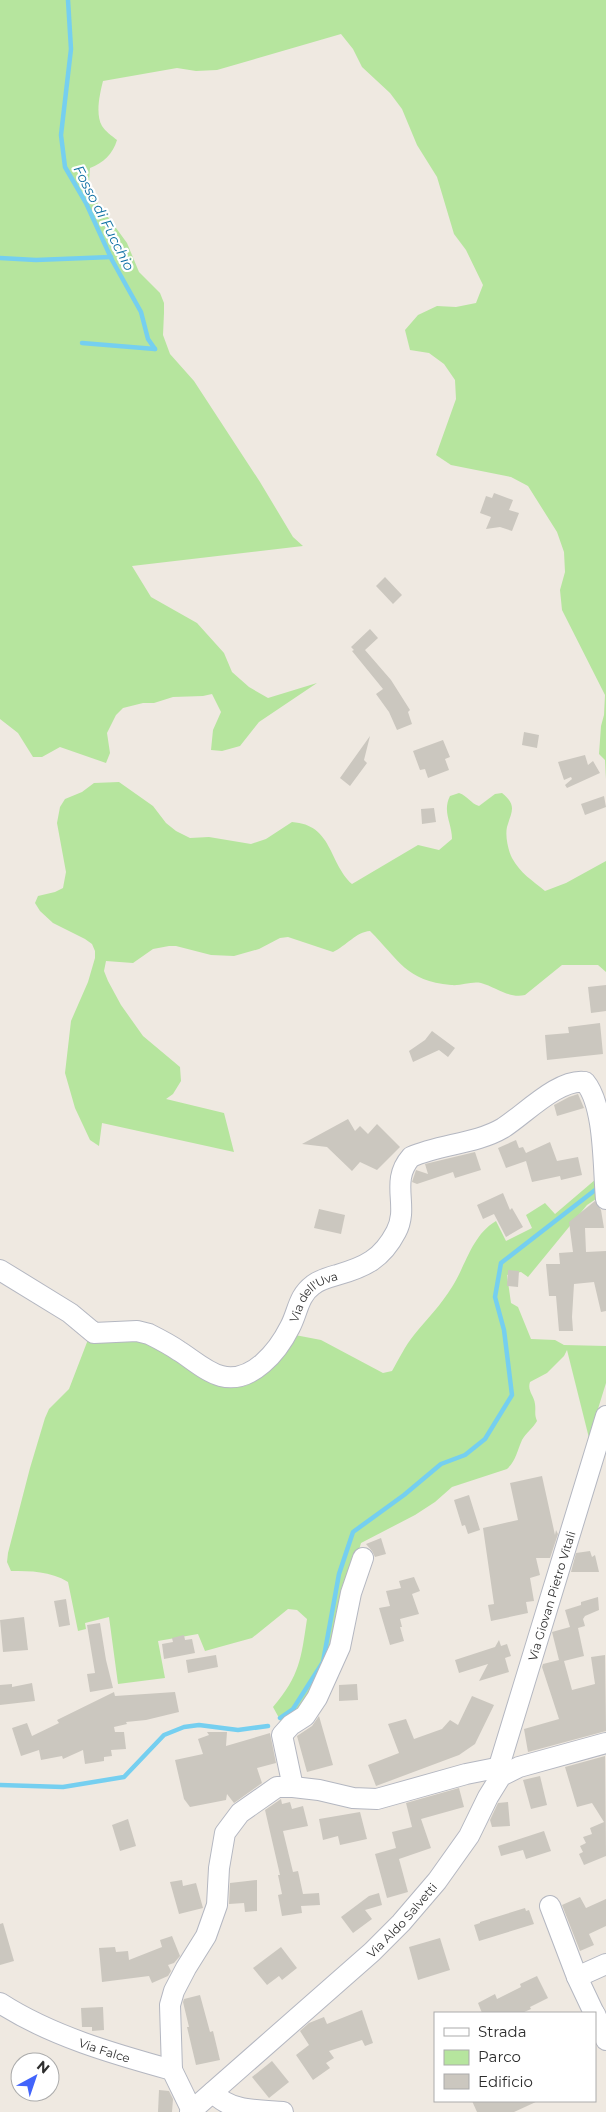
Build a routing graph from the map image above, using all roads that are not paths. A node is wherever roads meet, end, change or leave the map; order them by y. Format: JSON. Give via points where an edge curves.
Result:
{"nodes":[{"id":1,"x":606,"y":1198,"type":"edge"},
{"id":2,"x":0,"y":1270,"type":"edge"},
{"id":3,"x":606,"y":1416,"type":"edge"},
{"id":4,"x":363,"y":1558,"type":"dead end"},
{"id":5,"x":606,"y":1743,"type":"edge"},
{"id":6,"x":501,"y":1772,"type":"junction"},
{"id":7,"x":294,"y":1787,"type":"junction"},
{"id":8,"x":550,"y":1906,"type":"dead end"},
{"id":9,"x":606,"y":1964,"type":"edge"},
{"id":10,"x":578,"y":1977,"type":"junction"},
{"id":11,"x":0,"y":2003,"type":"edge"},
{"id":12,"x":594,"y":2012,"type":"edge"},
{"id":13,"x":596,"y":2016,"type":"edge"},
{"id":14,"x":606,"y":2040,"type":"edge"},
{"id":15,"x":172,"y":2070,"type":"junction"},
{"id":16,"x":214,"y":2100,"type":"edge"},
{"id":17,"x":191,"y":2111,"type":"edge"},
{"id":18,"x":283,"y":2112,"type":"edge"}],
"edges":[{"from":1,"to":2,"type":"street","name":"Via dell'Uva","via":[[600,1116],[590,1088],[585,1082],[576,1080],[501,1129],[412,1157],[406,1162],[400,1176],[402,1216],[386,1249],[369,1264],[313,1284],[300,1298],[290,1328],[278,1348],[262,1364],[240,1376],[221,1376],[149,1334],[136,1331],[94,1332],[70,1313]]},
{"from":3,"to":6,"type":"street","name":"Via Giovan Pietro Vitali","via":[[510,1729]]},
{"from":4,"to":7,"type":"street","via":[[351,1593],[340,1648],[325,1681],[305,1716],[282,1735]]},
{"from":5,"to":6,"type":"street"},
{"from":6,"to":7,"type":"street","via":[[466,1774],[377,1799]]},
{"from":6,"to":16,"type":"street","name":"Via Aldo Salvetti","via":[[469,1836],[401,1923]]},
{"from":7,"to":15,"type":"street","via":[[277,1787],[240,1813],[225,1833],[217,1904],[206,1936],[186,1968],[170,2005]]},
{"from":8,"to":10,"type":"street"},
{"from":9,"to":10,"type":"street"},
{"from":10,"to":12,"type":"street"},
{"from":11,"to":15,"type":"street","name":"Via Falce","via":[[98,2048]]},
{"from":13,"to":14,"type":"street"},
{"from":15,"to":17,"type":"street"},
{"from":16,"to":17,"type":"street","name":"Via Aldo Salvetti"},
{"from":16,"to":18,"type":"street","via":[[218,2098],[234,2107]]}]}
